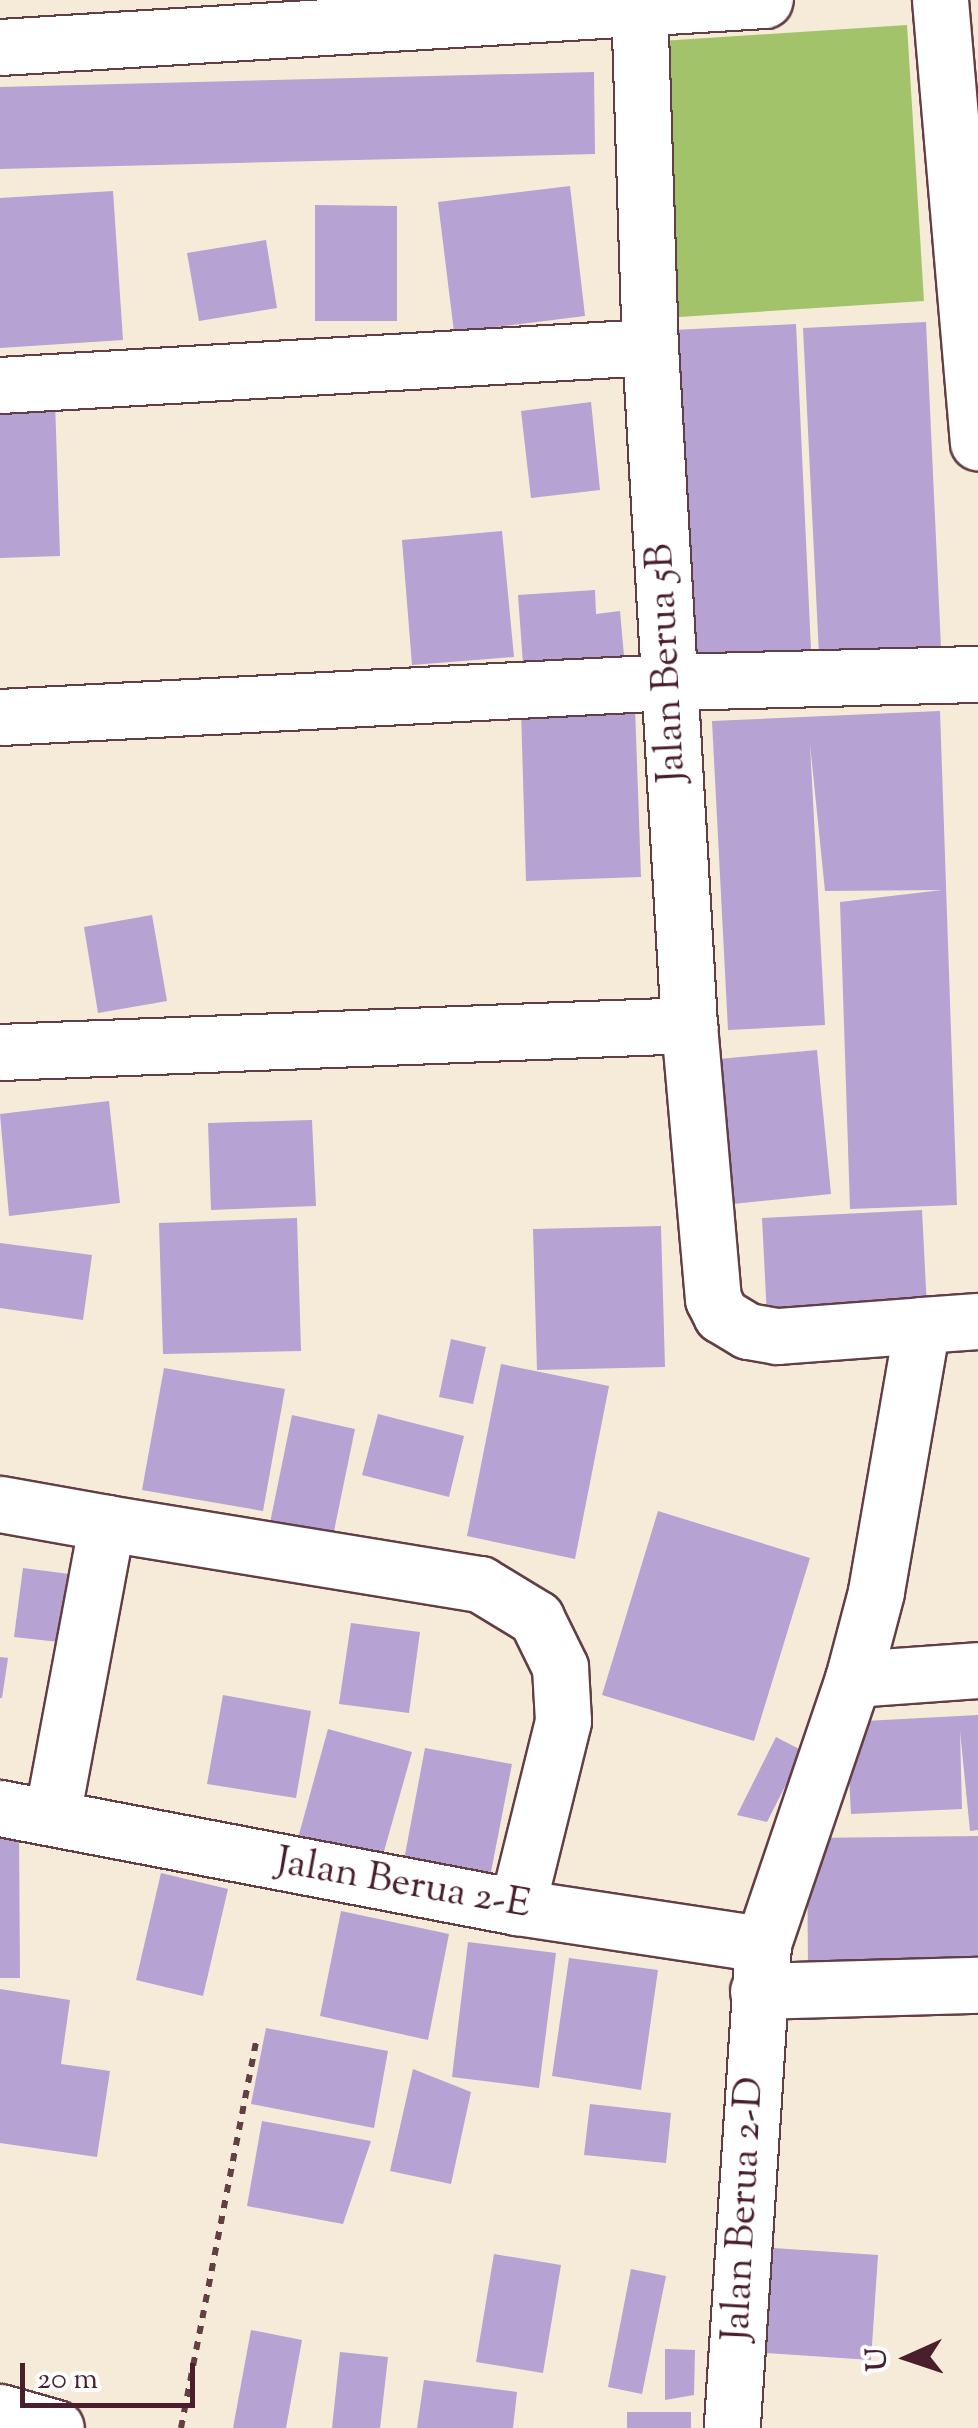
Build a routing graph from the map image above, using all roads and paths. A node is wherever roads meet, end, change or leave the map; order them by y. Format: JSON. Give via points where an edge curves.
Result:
{"nodes":[{"id":1,"x":765,"y":0,"type":"edge"},
{"id":2,"x":940,"y":0,"type":"edge"},
{"id":3,"x":639,"y":4,"type":"edge"},
{"id":4,"x":0,"y":48,"type":"edge"},
{"id":5,"x":974,"y":322,"type":"edge"},
{"id":6,"x":650,"y":347,"type":"junction"},
{"id":7,"x":0,"y":385,"type":"edge"},
{"id":8,"x":978,"y":442,"type":"edge"},
{"id":9,"x":978,"y":674,"type":"edge"},
{"id":10,"x":670,"y":682,"type":"junction"},
{"id":11,"x":0,"y":717,"type":"edge"},
{"id":12,"x":689,"y":1025,"type":"junction"},
{"id":13,"x":0,"y":1052,"type":"edge"},
{"id":14,"x":978,"y":1321,"type":"edge"},
{"id":15,"x":922,"y":1325,"type":"junction"},
{"id":16,"x":0,"y":1504,"type":"edge"},
{"id":17,"x":107,"y":1522,"type":"junction"},
{"id":18,"x":978,"y":1670,"type":"edge"},
{"id":19,"x":853,"y":1680,"type":"junction"},
{"id":20,"x":26,"y":1812,"type":"edge"},
{"id":21,"x":517,"y":1907,"type":"junction"},
{"id":22,"x":760,"y":1968,"type":"junction"},
{"id":23,"x":978,"y":1985,"type":"edge"},
{"id":24,"x":256,"y":2038,"type":"dead end"},
{"id":25,"x":0,"y":2412,"type":"edge"},
{"id":26,"x":56,"y":2428,"type":"edge"},
{"id":27,"x":181,"y":2428,"type":"edge"},
{"id":28,"x":732,"y":2428,"type":"edge"}],
"edges":[{"from":1,"to":3,"type":"street"},
{"from":2,"to":5,"type":"street"},
{"from":3,"to":4,"type":"street"},
{"from":3,"to":6,"type":"street","name":"Jalan Berua 5B"},
{"from":5,"to":8,"type":"street"},
{"from":6,"to":7,"type":"street"},
{"from":6,"to":10,"type":"street","name":"Jalan Berua 5B"},
{"from":9,"to":10,"type":"street"},
{"from":10,"to":11,"type":"street"},
{"from":10,"to":12,"type":"street","name":"Jalan Berua 5B"},
{"from":12,"to":13,"type":"street"},
{"from":12,"to":15,"type":"street","name":"Jalan Berua 5B","via":[[713,1299],[721,1315],[748,1331],[777,1336]]},
{"from":14,"to":15,"type":"street"},
{"from":15,"to":19,"type":"street","name":"Jalan Berua 2-D","via":[[876,1592]]},
{"from":16,"to":17,"type":"street"},
{"from":17,"to":20,"type":"street"},
{"from":17,"to":21,"type":"street","via":[[480,1584],[536,1618],[560,1666],[563,1721]]},
{"from":18,"to":19,"type":"street"},
{"from":19,"to":22,"type":"street","name":"Jalan Berua 2-D"},
{"from":20,"to":21,"type":"street","name":"Jalan Berua 2-E"},
{"from":21,"to":22,"type":"street","name":"Jalan Berua 2-E"},
{"from":22,"to":23,"type":"street","name":"Jalan Berua 2-E"},
{"from":22,"to":28,"type":"street","name":"Jalan Berua 2-D"},
{"from":24,"to":27,"type":"path"},
{"from":25,"to":26,"type":"street"}]}
